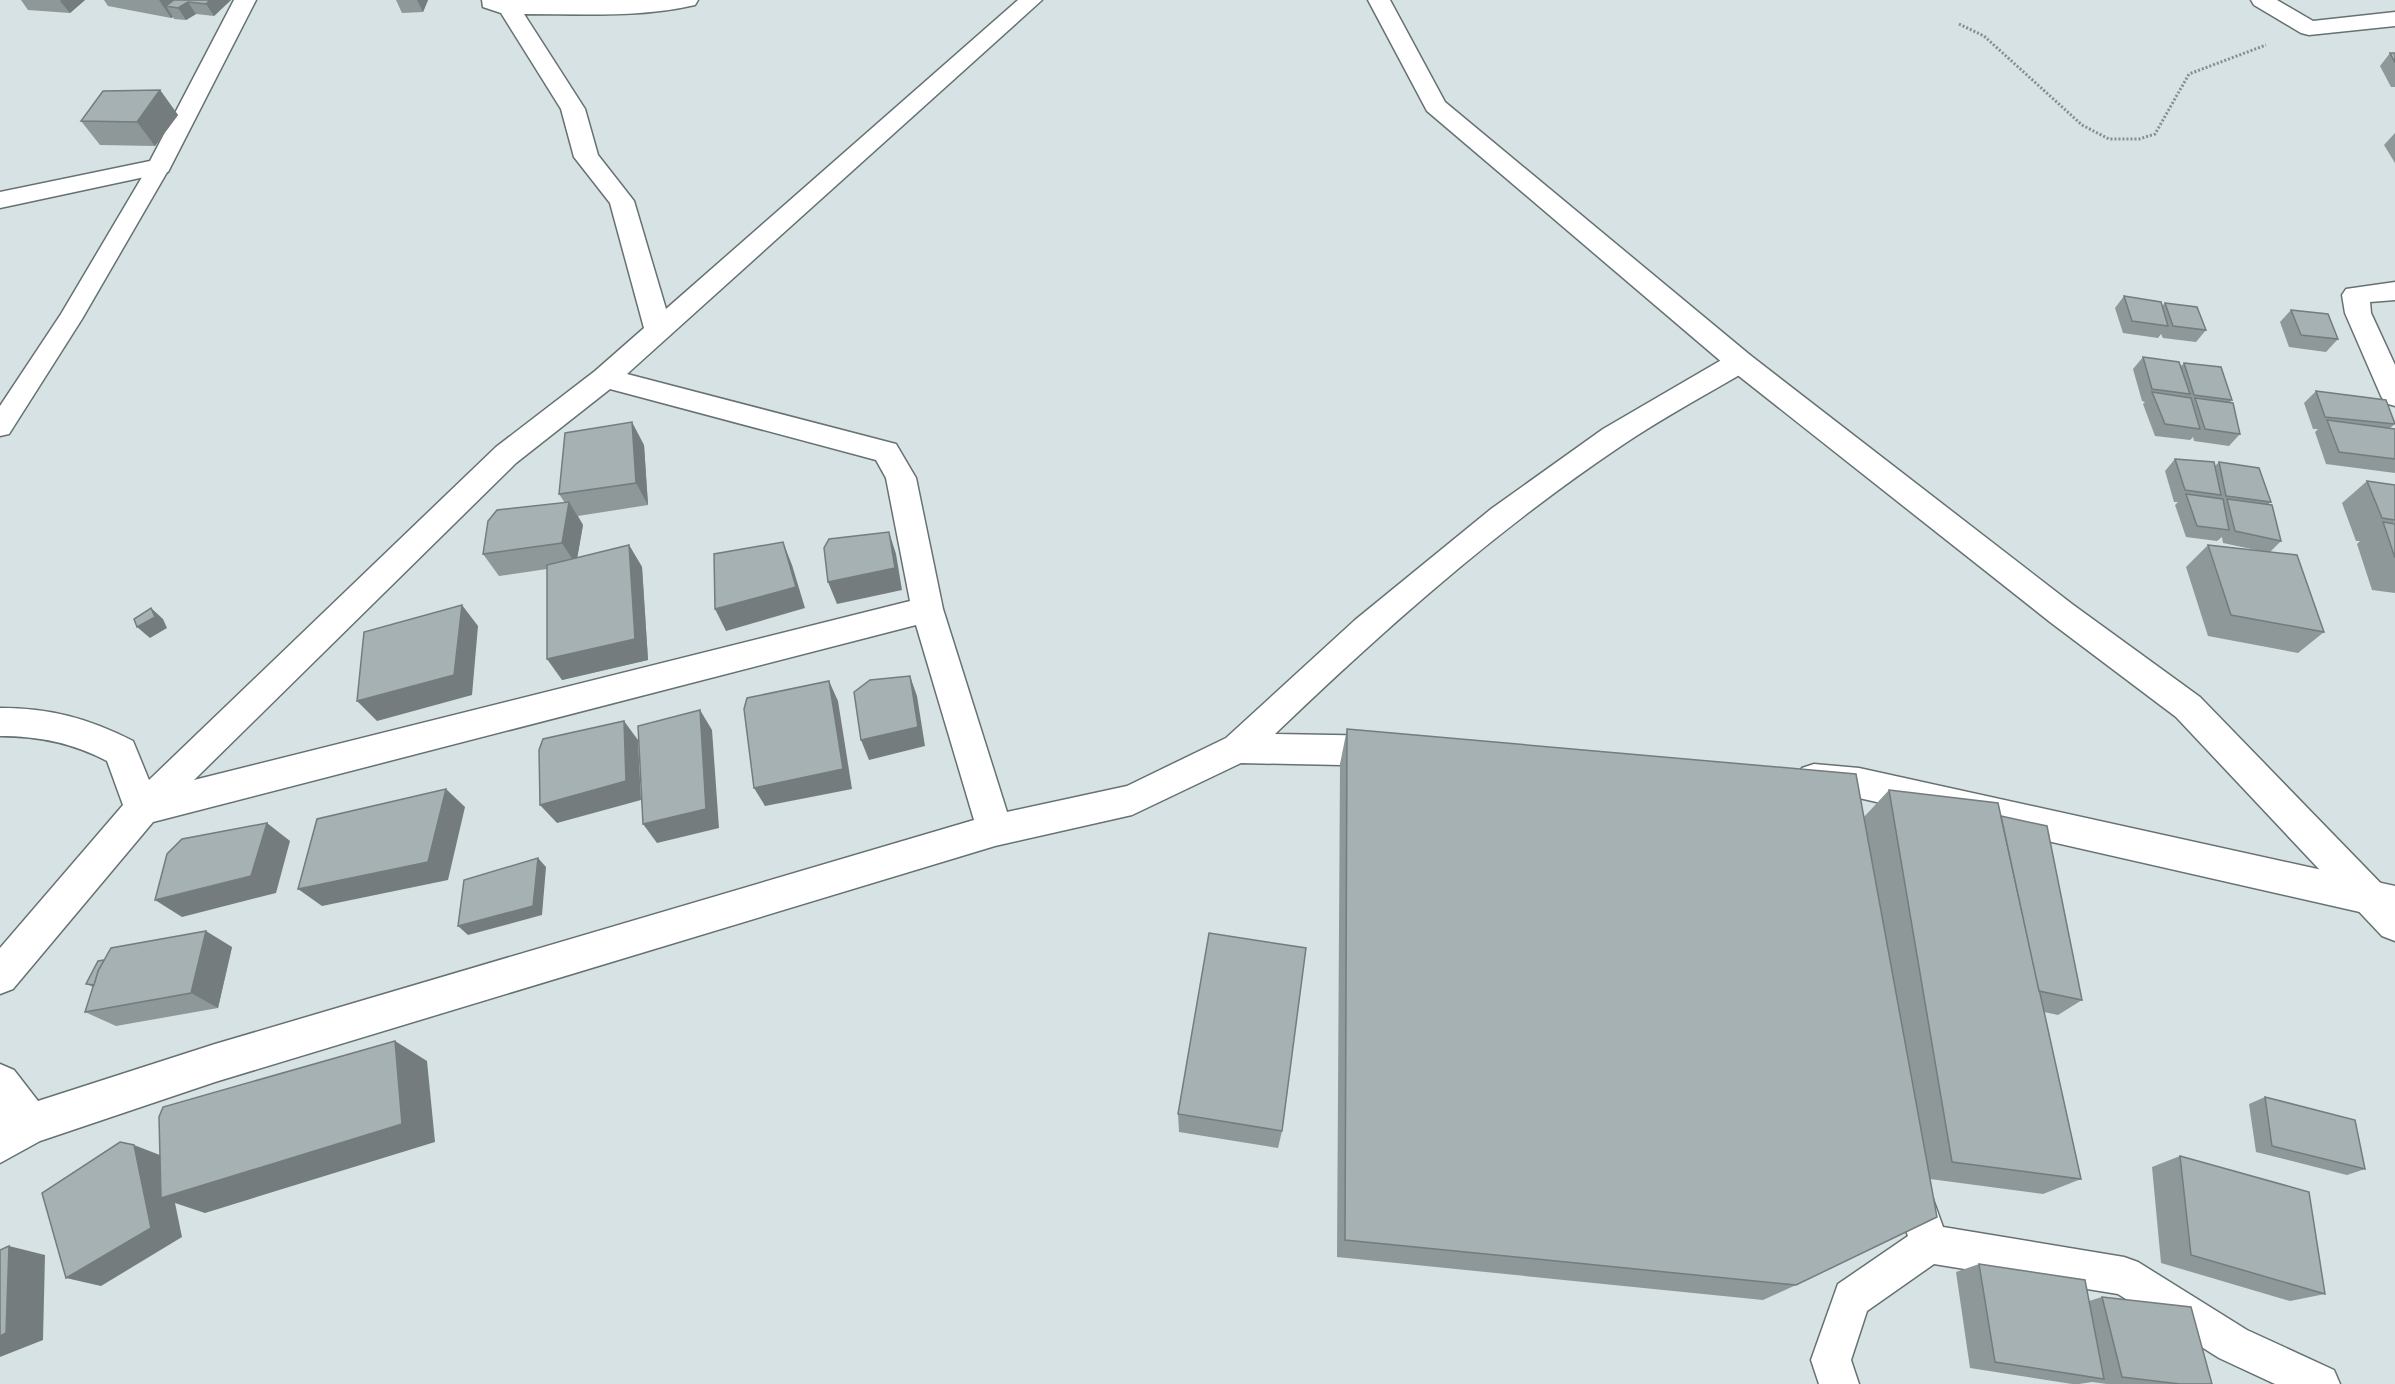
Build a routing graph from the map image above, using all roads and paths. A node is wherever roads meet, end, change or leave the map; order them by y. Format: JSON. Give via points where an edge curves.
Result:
{"nodes":[{"id":1,"x":245,"y":0,"type":"edge"},
{"id":2,"x":484,"y":0,"type":"edge"},
{"id":3,"x":687,"y":0,"type":"edge"},
{"id":4,"x":1031,"y":0,"type":"edge"},
{"id":5,"x":1379,"y":0,"type":"edge"},
{"id":6,"x":2262,"y":0,"type":"edge"},
{"id":7,"x":506,"y":4,"type":"edge"},
{"id":8,"x":2395,"y":19,"type":"edge"},
{"id":9,"x":1959,"y":24,"type":"dead end"},
{"id":10,"x":2309,"y":28,"type":"junction"},
{"id":11,"x":159,"y":167,"type":"junction"},
{"id":12,"x":0,"y":200,"type":"edge"},
{"id":13,"x":2395,"y":291,"type":"edge"},
{"id":14,"x":658,"y":330,"type":"junction"},
{"id":15,"x":1740,"y":362,"type":"junction"},
{"id":16,"x":605,"y":378,"type":"junction"},
{"id":17,"x":2395,"y":396,"type":"edge"},
{"id":18,"x":0,"y":427,"type":"edge"},
{"id":19,"x":927,"y":609,"type":"junction"},
{"id":20,"x":0,"y":722,"type":"edge"},
{"id":21,"x":1238,"y":748,"type":"junction"},
{"id":22,"x":1417,"y":751,"type":"edge"},
{"id":23,"x":1787,"y":777,"type":"edge"},
{"id":24,"x":142,"y":809,"type":"junction"},
{"id":25,"x":995,"y":830,"type":"junction"},
{"id":26,"x":2387,"y":908,"type":"edge"},
{"id":27,"x":0,"y":975,"type":"edge"},
{"id":28,"x":0,"y":1084,"type":"edge"},
{"id":29,"x":15,"y":1133,"type":"edge"},
{"id":30,"x":1901,"y":1158,"type":"edge"},
{"id":31,"x":1930,"y":1244,"type":"junction"},
{"id":32,"x":1839,"y":1384,"type":"edge"},
{"id":33,"x":2320,"y":1384,"type":"edge"}],
"edges":[{"from":1,"to":11,"type":"street"},
{"from":2,"to":7,"type":"street"},
{"from":3,"to":7,"type":"street","via":[[643,6]]},
{"from":4,"to":14,"type":"street"},
{"from":5,"to":15,"type":"street","via":[[1435,106]]},
{"from":6,"to":10,"type":"street"},
{"from":7,"to":14,"type":"street","via":[[573,109],[586,158],[622,201]]},
{"from":8,"to":10,"type":"street"},
{"from":9,"to":10,"type":"path","via":[[1984,36],[2082,125],[2109,139],[2139,139],[2156,134],[2189,74]]},
{"from":11,"to":12,"type":"street"},
{"from":11,"to":18,"type":"lane"},
{"from":13,"to":17,"type":"street","via":[[2355,295],[2358,313]]},
{"from":14,"to":16,"type":"street"},
{"from":15,"to":21,"type":"street","via":[[1597,447],[1458,549]]},
{"from":15,"to":26,"type":"street","via":[[2061,614],[2188,707]]},
{"from":16,"to":19,"type":"street","via":[[886,452],[902,478]]},
{"from":16,"to":24,"type":"street","via":[[506,455]]},
{"from":19,"to":24,"type":"street"},
{"from":19,"to":25,"type":"street"},
{"from":20,"to":24,"type":"street","via":[[29,722],[86,733],[121,752]]},
{"from":21,"to":22,"type":"street"},
{"from":21,"to":25,"type":"street","via":[[1132,800]]},
{"from":23,"to":26,"type":"street","via":[[1859,783]]},
{"from":24,"to":27,"type":"street"},
{"from":25,"to":29,"type":"street","via":[[215,1063]]},
{"from":28,"to":29,"type":"street","via":[[13,1105]]},
{"from":30,"to":31,"type":"lane"},
{"from":31,"to":32,"type":"lane","via":[[1852,1298],[1831,1360]]},
{"from":31,"to":33,"type":"lane","via":[[2124,1276],[2233,1344]]}]}
